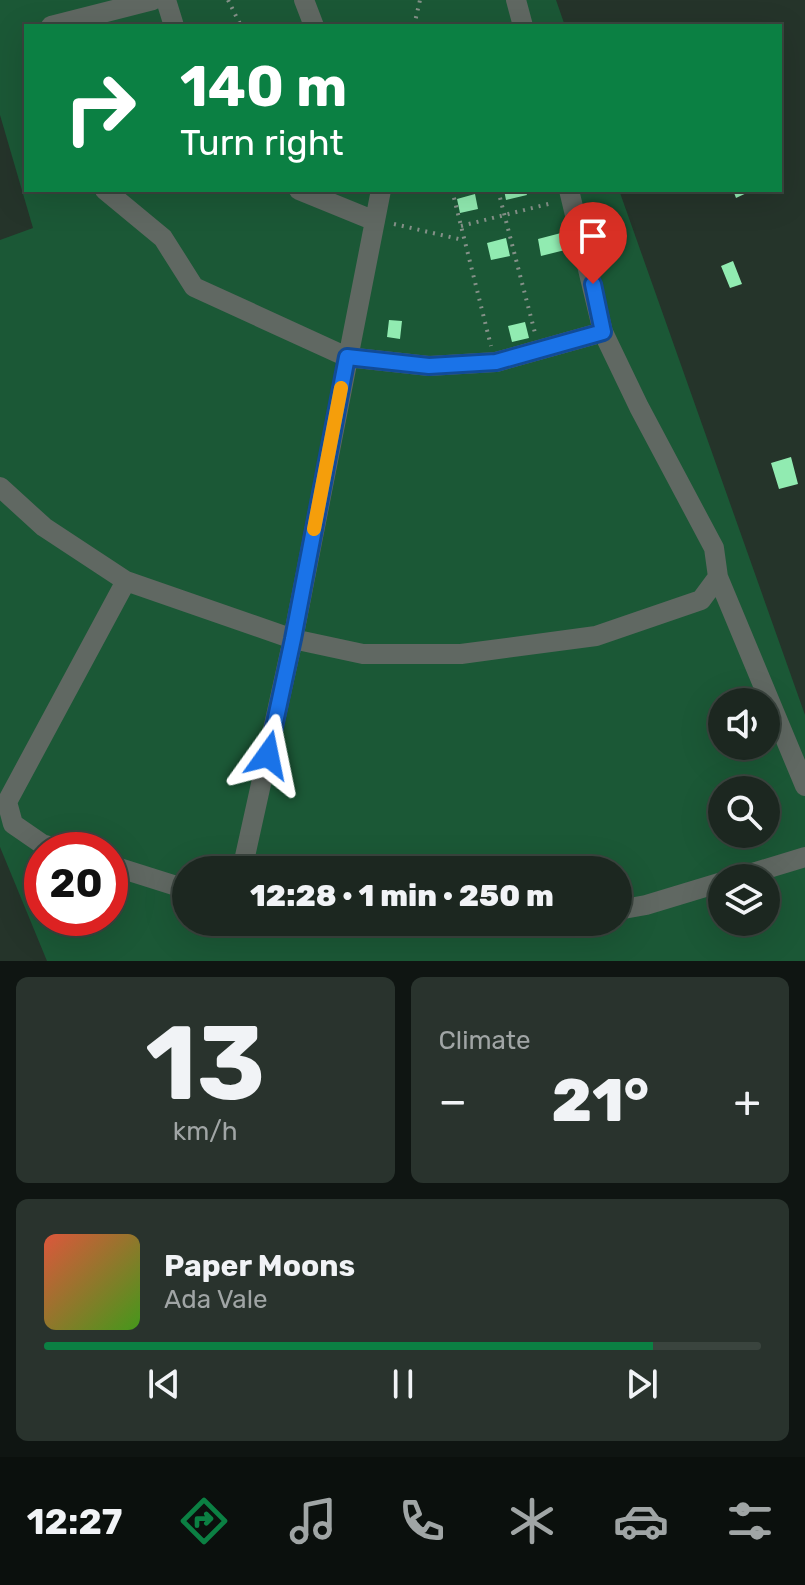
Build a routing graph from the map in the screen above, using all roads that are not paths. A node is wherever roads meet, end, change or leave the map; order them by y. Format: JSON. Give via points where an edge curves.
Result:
{"nodes":[{"id":1,"x":153,"y":0,"type":"edge"},
{"id":2,"x":166,"y":0,"type":"edge"},
{"id":3,"x":304,"y":0,"type":"edge"},
{"id":4,"x":516,"y":0,"type":"edge"},
{"id":5,"x":59,"y":24,"type":"edge"},
{"id":6,"x":173,"y":24,"type":"edge"},
{"id":7,"x":313,"y":24,"type":"edge"},
{"id":8,"x":522,"y":24,"type":"edge"},
{"id":9,"x":107,"y":192,"type":"edge"},
{"id":10,"x":304,"y":192,"type":"edge"},
{"id":11,"x":381,"y":192,"type":"edge"},
{"id":12,"x":562,"y":196,"type":"edge"},
{"id":13,"x":381,"y":222,"type":"junction"},
{"id":14,"x":603,"y":332,"type":"junction"},
{"id":15,"x":347,"y":357,"type":"junction"},
{"id":16,"x":0,"y":487,"type":"edge"},
{"id":17,"x":718,"y":577,"type":"junction"},
{"id":18,"x":126,"y":581,"type":"junction"},
{"id":19,"x":293,"y":639,"type":"junction"},
{"id":20,"x":805,"y":786,"type":"edge"},
{"id":21,"x":25,"y":832,"type":"edge"},
{"id":22,"x":245,"y":856,"type":"edge"},
{"id":23,"x":805,"y":857,"type":"edge"},
{"id":24,"x":780,"y":865,"type":"edge"},
{"id":25,"x":128,"y":871,"type":"edge"},
{"id":26,"x":172,"y":885,"type":"edge"},
{"id":27,"x":708,"y":886,"type":"edge"},
{"id":28,"x":632,"y":908,"type":"edge"}],
"edges":[{"from":1,"to":5,"type":"lane"},
{"from":2,"to":6,"type":"lane"},
{"from":3,"to":7,"type":"lane"},
{"from":4,"to":8,"type":"lane"},
{"from":9,"to":15,"type":"lane","via":[[163,238],[194,287]]},
{"from":10,"to":13,"type":"lane"},
{"from":11,"to":13,"type":"lane"},
{"from":12,"to":14,"type":"lane","via":[[582,236]]},
{"from":13,"to":15,"type":"lane"},
{"from":14,"to":15,"type":"lane","via":[[496,362],[429,366]]},
{"from":14,"to":17,"type":"lane","via":[[714,548]]},
{"from":15,"to":19,"type":"lane"},
{"from":16,"to":18,"type":"lane","via":[[44,527]]},
{"from":17,"to":19,"type":"lane","via":[[701,600],[596,636],[447,654],[363,654]]},
{"from":17,"to":20,"type":"lane"},
{"from":18,"to":19,"type":"lane"},
{"from":18,"to":21,"type":"lane","via":[[7,802],[13,824]]},
{"from":19,"to":22,"type":"lane"},
{"from":23,"to":24,"type":"lane"},
{"from":25,"to":26,"type":"lane"},
{"from":27,"to":28,"type":"lane"}]}
